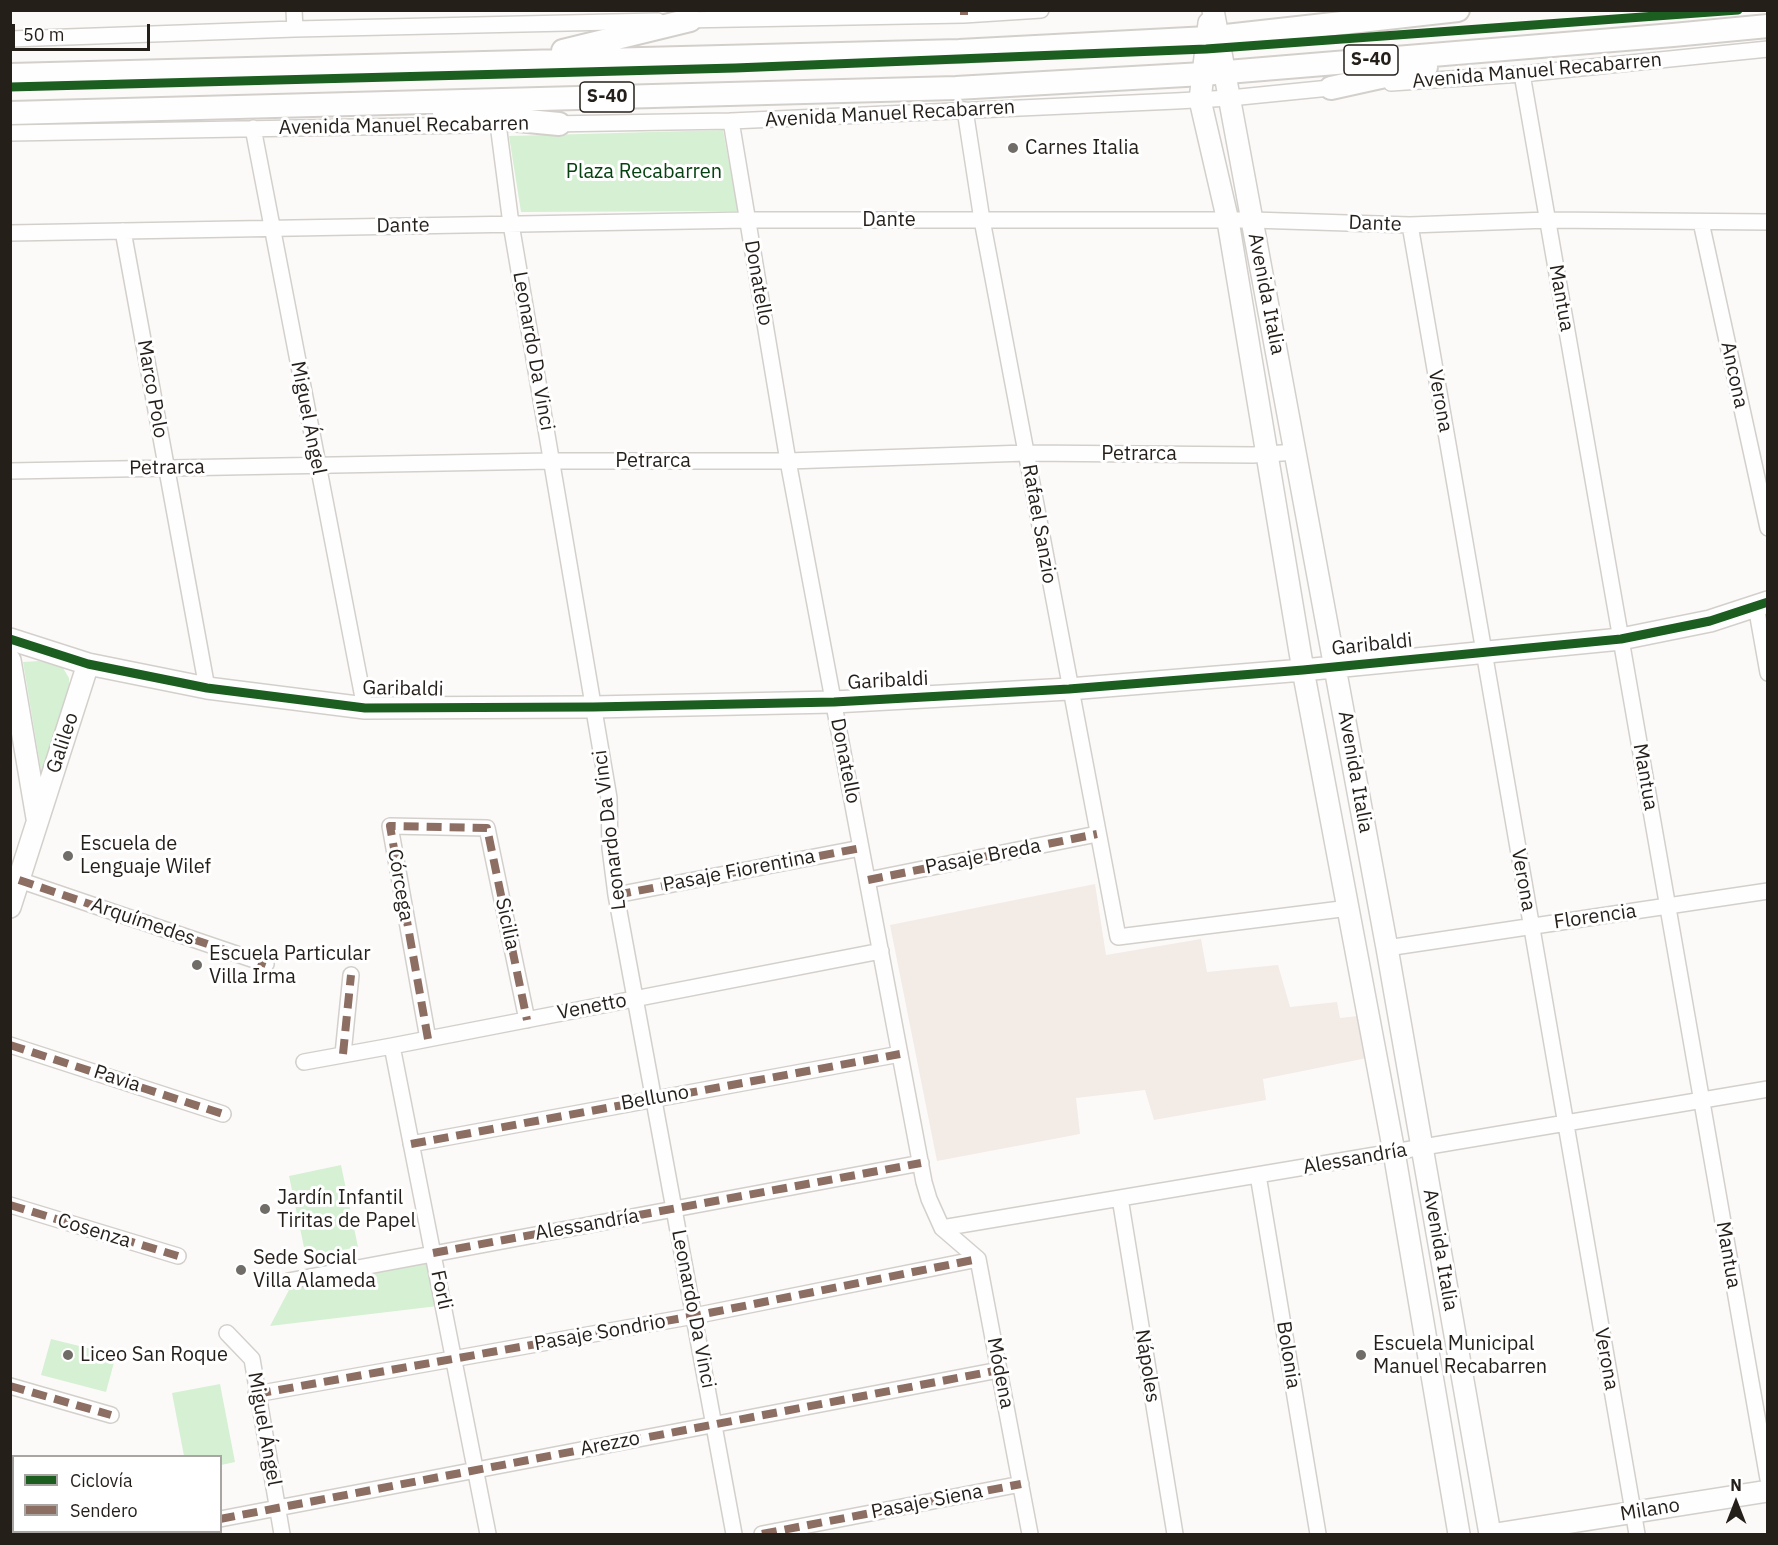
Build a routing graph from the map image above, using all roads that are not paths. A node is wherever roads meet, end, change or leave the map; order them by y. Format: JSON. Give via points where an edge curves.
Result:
{"nodes":[{"id":1,"x":294,"y":10,"type":"edge"},
{"id":2,"x":1041,"y":10,"type":"edge"},
{"id":3,"x":1212,"y":10,"type":"edge"},
{"id":4,"x":1458,"y":10,"type":"edge"},
{"id":5,"x":964,"y":13,"type":"edge"},
{"id":6,"x":690,"y":15,"type":"edge"},
{"id":7,"x":1767,"y":26,"type":"edge"},
{"id":8,"x":295,"y":29,"type":"junction"},
{"id":9,"x":1673,"y":35,"type":"junction"},
{"id":10,"x":1213,"y":37,"type":"junction"},
{"id":11,"x":10,"y":39,"type":"edge"},
{"id":12,"x":1767,"y":39,"type":"edge"},
{"id":13,"x":1517,"y":48,"type":"junction"},
{"id":14,"x":1767,"y":49,"type":"edge"},
{"id":15,"x":523,"y":61,"type":"junction"},
{"id":16,"x":1214,"y":73,"type":"junction"},
{"id":17,"x":1522,"y":74,"type":"junction"},
{"id":18,"x":10,"y":75,"type":"edge"},
{"id":19,"x":1331,"y":88,"type":"junction"},
{"id":20,"x":1230,"y":98,"type":"junction"},
{"id":21,"x":1200,"y":100,"type":"junction"},
{"id":22,"x":341,"y":103,"type":"junction"},
{"id":23,"x":965,"y":110,"type":"junction"},
{"id":24,"x":10,"y":113,"type":"edge"},
{"id":25,"x":731,"y":121,"type":"junction"},
{"id":26,"x":498,"y":124,"type":"junction"},
{"id":27,"x":559,"y":124,"type":"junction"},
{"id":28,"x":253,"y":128,"type":"junction"},
{"id":29,"x":10,"y":133,"type":"edge"},
{"id":30,"x":747,"y":220,"type":"junction"},
{"id":31,"x":982,"y":220,"type":"junction"},
{"id":32,"x":1252,"y":220,"type":"junction"},
{"id":33,"x":1548,"y":220,"type":"junction"},
{"id":34,"x":1228,"y":221,"type":"junction"},
{"id":35,"x":1701,"y":222,"type":"junction"},
{"id":36,"x":1767,"y":222,"type":"edge"},
{"id":37,"x":511,"y":224,"type":"junction"},
{"id":38,"x":1410,"y":225,"type":"junction"},
{"id":39,"x":272,"y":228,"type":"junction"},
{"id":40,"x":123,"y":231,"type":"junction"},
{"id":41,"x":10,"y":233,"type":"edge"},
{"id":42,"x":1296,"y":452,"type":"junction"},
{"id":43,"x":1026,"y":453,"type":"junction"},
{"id":44,"x":1266,"y":454,"type":"junction"},
{"id":45,"x":551,"y":461,"type":"junction"},
{"id":46,"x":788,"y":461,"type":"junction"},
{"id":47,"x":317,"y":466,"type":"junction"},
{"id":48,"x":166,"y":468,"type":"junction"},
{"id":49,"x":10,"y":471,"type":"edge"},
{"id":50,"x":1767,"y":528,"type":"edge"},
{"id":51,"x":1762,"y":604,"type":"edge"},
{"id":52,"x":10,"y":639,"type":"edge"},
{"id":53,"x":1621,"y":639,"type":"junction"},
{"id":54,"x":1484,"y":652,"type":"junction"},
{"id":55,"x":10,"y":660,"type":"edge"},
{"id":56,"x":88,"y":664,"type":"junction"},
{"id":57,"x":1335,"y":667,"type":"junction"},
{"id":58,"x":1303,"y":670,"type":"junction"},
{"id":59,"x":1767,"y":673,"type":"edge"},
{"id":60,"x":207,"y":688,"type":"junction"},
{"id":61,"x":1069,"y":689,"type":"junction"},
{"id":62,"x":834,"y":702,"type":"junction"},
{"id":63,"x":593,"y":707,"type":"junction"},
{"id":64,"x":365,"y":708,"type":"junction"},
{"id":65,"x":38,"y":821,"type":"junction"},
{"id":66,"x":487,"y":828,"type":"joint"},
{"id":67,"x":1098,"y":834,"type":"junction"},
{"id":68,"x":861,"y":848,"type":"junction"},
{"id":69,"x":867,"y":880,"type":"junction"},
{"id":70,"x":1767,"y":891,"type":"edge"},
{"id":71,"x":13,"y":895,"type":"edge"},
{"id":72,"x":616,"y":895,"type":"junction"},
{"id":73,"x":1667,"y":906,"type":"junction"},
{"id":74,"x":1349,"y":908,"type":"junction"},
{"id":75,"x":1531,"y":927,"type":"junction"},
{"id":76,"x":1387,"y":948,"type":"junction"},
{"id":77,"x":881,"y":951,"type":"junction"},
{"id":78,"x":267,"y":964,"type":"dead end"},
{"id":79,"x":351,"y":975,"type":"dead end"},
{"id":80,"x":635,"y":998,"type":"junction"},
{"id":81,"x":527,"y":1020,"type":"junction"},
{"id":82,"x":428,"y":1039,"type":"junction"},
{"id":83,"x":10,"y":1045,"type":"edge"},
{"id":84,"x":392,"y":1046,"type":"junction"},
{"id":85,"x":343,"y":1054,"type":"junction"},
{"id":86,"x":900,"y":1054,"type":"junction"},
{"id":87,"x":304,"y":1062,"type":"dead end"},
{"id":88,"x":1767,"y":1089,"type":"edge"},
{"id":89,"x":653,"y":1098,"type":"junction"},
{"id":90,"x":1701,"y":1100,"type":"junction"},
{"id":91,"x":223,"y":1114,"type":"dead end"},
{"id":92,"x":1565,"y":1123,"type":"junction"},
{"id":93,"x":411,"y":1144,"type":"junction"},
{"id":94,"x":1422,"y":1147,"type":"junction"},
{"id":95,"x":1394,"y":1152,"type":"junction"},
{"id":96,"x":921,"y":1163,"type":"junction"},
{"id":97,"x":1258,"y":1175,"type":"junction"},
{"id":98,"x":1120,"y":1198,"type":"junction"},
{"id":99,"x":10,"y":1206,"type":"edge"},
{"id":100,"x":674,"y":1209,"type":"junction"},
{"id":101,"x":942,"y":1228,"type":"junction"},
{"id":102,"x":433,"y":1253,"type":"junction"},
{"id":103,"x":178,"y":1256,"type":"dead end"},
{"id":104,"x":978,"y":1259,"type":"junction"},
{"id":105,"x":288,"y":1281,"type":"dead end"},
{"id":106,"x":694,"y":1316,"type":"junction"},
{"id":107,"x":227,"y":1332,"type":"dead end"},
{"id":108,"x":455,"y":1359,"type":"junction"},
{"id":109,"x":999,"y":1370,"type":"junction"},
{"id":110,"x":10,"y":1386,"type":"edge"},
{"id":111,"x":256,"y":1394,"type":"junction"},
{"id":112,"x":111,"y":1415,"type":"dead end"},
{"id":113,"x":714,"y":1424,"type":"junction"},
{"id":114,"x":475,"y":1470,"type":"junction"},
{"id":115,"x":1767,"y":1479,"type":"edge"},
{"id":116,"x":1021,"y":1484,"type":"junction"},
{"id":117,"x":1767,"y":1491,"type":"edge"},
{"id":118,"x":277,"y":1508,"type":"junction"},
{"id":119,"x":1633,"y":1513,"type":"junction"},
{"id":120,"x":222,"y":1519,"type":"edge"},
{"id":121,"x":282,"y":1534,"type":"edge"},
{"id":122,"x":488,"y":1534,"type":"edge"},
{"id":123,"x":734,"y":1534,"type":"edge"},
{"id":124,"x":762,"y":1534,"type":"edge"},
{"id":125,"x":1030,"y":1534,"type":"edge"},
{"id":126,"x":1175,"y":1534,"type":"edge"},
{"id":127,"x":1318,"y":1534,"type":"edge"},
{"id":128,"x":1459,"y":1534,"type":"edge"},
{"id":129,"x":1490,"y":1534,"type":"edge"},
{"id":130,"x":1496,"y":1534,"type":"edge"},
{"id":131,"x":1636,"y":1534,"type":"edge"}],
"edges":[{"from":1,"to":8,"type":"street"},
{"from":2,"to":5,"type":"street"},
{"from":3,"to":10,"type":"street","name":"Avenida Italia"},
{"from":4,"to":10,"type":"main road","number":"S-40"},
{"from":5,"to":6,"type":"street"},
{"from":6,"to":8,"type":"street"},
{"from":6,"to":15,"type":"main road"},
{"from":7,"to":9,"type":"main road","name":"Avenida Manuel Recabarren","number":"S-40"},
{"from":8,"to":11,"type":"street"},
{"from":9,"to":12,"type":"main road"},
{"from":9,"to":13,"type":"main road","name":"Avenida Manuel Recabarren","number":"S-40"},
{"from":10,"to":15,"type":"main road","number":"S-40","via":[[959,51]]},
{"from":10,"to":16,"type":"street","name":"Avenida Italia"},
{"from":13,"to":16,"type":"main road","name":"Avenida Manuel Recabarren","number":"S-40"},
{"from":13,"to":19,"type":"main road"},
{"from":14,"to":17,"type":"street","name":"Avenida Manuel Recabarren"},
{"from":15,"to":18,"type":"main road","number":"S-40"},
{"from":16,"to":20,"type":"street","name":"Avenida Italia"},
{"from":16,"to":21,"type":"street","name":"Avenida Italia"},
{"from":16,"to":22,"type":"main road","name":"Avenida Manuel Recabarren","number":"S-40","via":[[956,88]]},
{"from":17,"to":19,"type":"street","name":"Avenida Manuel Recabarren"},
{"from":17,"to":33,"type":"street","name":"Mantua"},
{"from":19,"to":20,"type":"street","name":"Avenida Manuel Recabarren"},
{"from":20,"to":21,"type":"street","name":"Avenida Manuel Recabarren"},
{"from":20,"to":32,"type":"street","name":"Avenida Italia"},
{"from":21,"to":23,"type":"street","name":"Avenida Manuel Recabarren"},
{"from":21,"to":34,"type":"street","name":"Avenida Italia"},
{"from":22,"to":24,"type":"main road","name":"Avenida Manuel Recabarren","number":"S-40"},
{"from":22,"to":27,"type":"main road"},
{"from":23,"to":25,"type":"street","name":"Avenida Manuel Recabarren"},
{"from":23,"to":31,"type":"street","name":"Rafael Sanzio"},
{"from":25,"to":27,"type":"street","name":"Avenida Manuel Recabarren"},
{"from":25,"to":30,"type":"street"},
{"from":26,"to":27,"type":"street","name":"Avenida Manuel Recabarren"},
{"from":26,"to":28,"type":"street","name":"Avenida Manuel Recabarren"},
{"from":26,"to":37,"type":"street","name":"Leonardo Da Vinci"},
{"from":28,"to":29,"type":"street","name":"Avenida Manuel Recabarren"},
{"from":28,"to":39,"type":"street","name":"Miguel Ángel"},
{"from":30,"to":31,"type":"street","name":"Dante"},
{"from":30,"to":37,"type":"street","name":"Dante"},
{"from":30,"to":46,"type":"street","name":"Donatello"},
{"from":31,"to":34,"type":"street","name":"Dante"},
{"from":31,"to":43,"type":"street","name":"Rafael Sanzio"},
{"from":32,"to":34,"type":"street","name":"Dante"},
{"from":32,"to":38,"type":"street","name":"Dante"},
{"from":32,"to":42,"type":"street","name":"Avenida Italia"},
{"from":33,"to":35,"type":"street","name":"Dante"},
{"from":33,"to":38,"type":"street","name":"Dante"},
{"from":33,"to":53,"type":"street","name":"Mantua"},
{"from":34,"to":44,"type":"street","name":"Avenida Italia"},
{"from":35,"to":36,"type":"street","name":"Dante"},
{"from":35,"to":50,"type":"street","name":"Ancona"},
{"from":37,"to":39,"type":"street","name":"Dante"},
{"from":37,"to":45,"type":"street","name":"Leonardo Da Vinci"},
{"from":38,"to":54,"type":"street","name":"Verona"},
{"from":39,"to":40,"type":"street","name":"Dante"},
{"from":39,"to":47,"type":"street","name":"Miguel Ángel"},
{"from":40,"to":41,"type":"street","name":"Dante"},
{"from":40,"to":48,"type":"street","name":"Marco Polo"},
{"from":42,"to":44,"type":"street","name":"Petrarca"},
{"from":42,"to":57,"type":"street","name":"Avenida Italia"},
{"from":43,"to":44,"type":"street","name":"Petrarca"},
{"from":43,"to":46,"type":"street","name":"Petrarca"},
{"from":43,"to":61,"type":"street","name":"Rafael Sanzio"},
{"from":44,"to":58,"type":"street","name":"Avenida Italia"},
{"from":45,"to":46,"type":"street","name":"Petrarca"},
{"from":45,"to":47,"type":"street","name":"Petrarca"},
{"from":45,"to":63,"type":"street","name":"Leonardo Da Vinci"},
{"from":46,"to":62,"type":"street","name":"Donatello"},
{"from":47,"to":48,"type":"street","name":"Petrarca"},
{"from":47,"to":64,"type":"street","name":"Miguel Ángel"},
{"from":48,"to":49,"type":"street","name":"Petrarca"},
{"from":48,"to":60,"type":"street","name":"Marco Polo"},
{"from":51,"to":53,"type":"street","name":"Garibaldi","via":[[1686,627]]},
{"from":51,"to":59,"type":"street"},
{"from":52,"to":56,"type":"street","name":"Garibaldi"},
{"from":53,"to":54,"type":"street","name":"Garibaldi"},
{"from":53,"to":73,"type":"street","name":"Mantua"},
{"from":54,"to":57,"type":"street","name":"Garibaldi"},
{"from":54,"to":75,"type":"street","name":"Verona"},
{"from":55,"to":65,"type":"street","name":"Galileo"},
{"from":56,"to":60,"type":"street","name":"Garibaldi"},
{"from":56,"to":65,"type":"street","name":"Galileo"},
{"from":57,"to":58,"type":"street","name":"Garibaldi"},
{"from":57,"to":76,"type":"street","name":"Avenida Italia"},
{"from":58,"to":61,"type":"street","name":"Garibaldi"},
{"from":58,"to":74,"type":"street","name":"Avenida Italia"},
{"from":60,"to":64,"type":"street","name":"Garibaldi"},
{"from":61,"to":62,"type":"street","name":"Garibaldi"},
{"from":61,"to":67,"type":"street","name":"Rafael Sanzio"},
{"from":62,"to":63,"type":"street","name":"Garibaldi"},
{"from":62,"to":68,"type":"street","name":"Donatello"},
{"from":63,"to":64,"type":"street","name":"Garibaldi"},
{"from":63,"to":72,"type":"street","name":"Leonardo Da Vinci","via":[[609,798]]},
{"from":65,"to":71,"type":"street","name":"Galileo"},
{"from":66,"to":81,"type":"street","name":"Sicilia"},
{"from":66,"to":82,"type":"street","name":"Córcega","via":[[390,826]]},
{"from":67,"to":69,"type":"street","name":"Pasaje Breda"},
{"from":67,"to":74,"type":"street","name":"Rafael Sanzio","via":[[1118,937]]},
{"from":68,"to":69,"type":"street","name":"Donatello"},
{"from":68,"to":72,"type":"street","name":"Pasaje Fiorentina"},
{"from":69,"to":77,"type":"street","name":"Donatello"},
{"from":70,"to":73,"type":"street","name":"Florencia"},
{"from":71,"to":78,"type":"street","name":"Arquímedes"},
{"from":72,"to":80,"type":"street","name":"Leonardo Da Vinci"},
{"from":73,"to":75,"type":"street","name":"Florencia"},
{"from":73,"to":90,"type":"street","name":"Mantua"},
{"from":74,"to":95,"type":"street","name":"Avenida Italia"},
{"from":75,"to":76,"type":"street","name":"Florencia"},
{"from":75,"to":92,"type":"street","name":"Verona"},
{"from":76,"to":94,"type":"street","name":"Avenida Italia"},
{"from":77,"to":80,"type":"street","name":"Venetto"},
{"from":77,"to":86,"type":"street","name":"Donatello"},
{"from":79,"to":85,"type":"street"},
{"from":80,"to":81,"type":"street","name":"Venetto"},
{"from":80,"to":89,"type":"street","name":"Leonardo Da Vinci"},
{"from":81,"to":82,"type":"street","name":"Venetto"},
{"from":82,"to":84,"type":"street","name":"Venetto"},
{"from":83,"to":91,"type":"street","name":"Pavia"},
{"from":84,"to":85,"type":"street","name":"Venetto"},
{"from":84,"to":93,"type":"street","name":"Forli"},
{"from":85,"to":87,"type":"street","name":"Venetto"},
{"from":86,"to":89,"type":"street","name":"Belluno"},
{"from":86,"to":96,"type":"street","name":"Donatello"},
{"from":88,"to":90,"type":"street","name":"Alessandría"},
{"from":89,"to":93,"type":"street","name":"Belluno"},
{"from":89,"to":100,"type":"street","name":"Leonardo Da Vinci"},
{"from":90,"to":92,"type":"street","name":"Alessandría"},
{"from":90,"to":115,"type":"street","name":"Mantua"},
{"from":92,"to":94,"type":"street","name":"Alessandría"},
{"from":92,"to":119,"type":"street","name":"Verona"},
{"from":93,"to":102,"type":"street","name":"Forli"},
{"from":94,"to":95,"type":"street","name":"Alessandría"},
{"from":94,"to":129,"type":"street","name":"Avenida Italia"},
{"from":95,"to":97,"type":"street","name":"Alessandría"},
{"from":95,"to":128,"type":"street","name":"Avenida Italia"},
{"from":96,"to":100,"type":"street","name":"Alessandría"},
{"from":96,"to":101,"type":"street","name":"Donatello","via":[[929,1199]]},
{"from":97,"to":98,"type":"street","name":"Alessandría"},
{"from":97,"to":127,"type":"street","name":"Bolonia"},
{"from":98,"to":101,"type":"street","name":"Alessandría"},
{"from":98,"to":126,"type":"street","name":"Nápoles"},
{"from":99,"to":103,"type":"street","name":"Cosenza"},
{"from":100,"to":102,"type":"street","name":"Alessandría"},
{"from":100,"to":106,"type":"street","name":"Leonardo Da Vinci"},
{"from":101,"to":104,"type":"street"},
{"from":102,"to":105,"type":"street","name":"Alessandría"},
{"from":102,"to":108,"type":"street","name":"Forli"},
{"from":104,"to":106,"type":"street","name":"Pasaje Sondrio"},
{"from":104,"to":109,"type":"street","name":"Módena"},
{"from":106,"to":108,"type":"street","name":"Pasaje Sondrio"},
{"from":106,"to":113,"type":"street","name":"Leonardo Da Vinci"},
{"from":107,"to":111,"type":"street","name":"Miguel Ángel","via":[[252,1359]]},
{"from":108,"to":111,"type":"street","name":"Pasaje Sondrio"},
{"from":108,"to":114,"type":"street","name":"Forli"},
{"from":109,"to":113,"type":"street","name":"Arezzo"},
{"from":109,"to":116,"type":"street","name":"Módena"},
{"from":110,"to":112,"type":"street"},
{"from":111,"to":118,"type":"street","name":"Miguel Ángel"},
{"from":113,"to":114,"type":"street","name":"Arezzo"},
{"from":113,"to":123,"type":"street","name":"Leonardo Da Vinci"},
{"from":114,"to":118,"type":"street","name":"Arezzo"},
{"from":114,"to":122,"type":"street","name":"Forli"},
{"from":116,"to":124,"type":"street","name":"Pasaje Siena"},
{"from":116,"to":125,"type":"street","name":"Módena"},
{"from":117,"to":119,"type":"street","name":"Milano"},
{"from":118,"to":120,"type":"street","name":"Arezzo"},
{"from":118,"to":121,"type":"street","name":"Miguel Ángel"},
{"from":119,"to":130,"type":"street","name":"Milano"},
{"from":119,"to":131,"type":"street","name":"Verona"}]}
